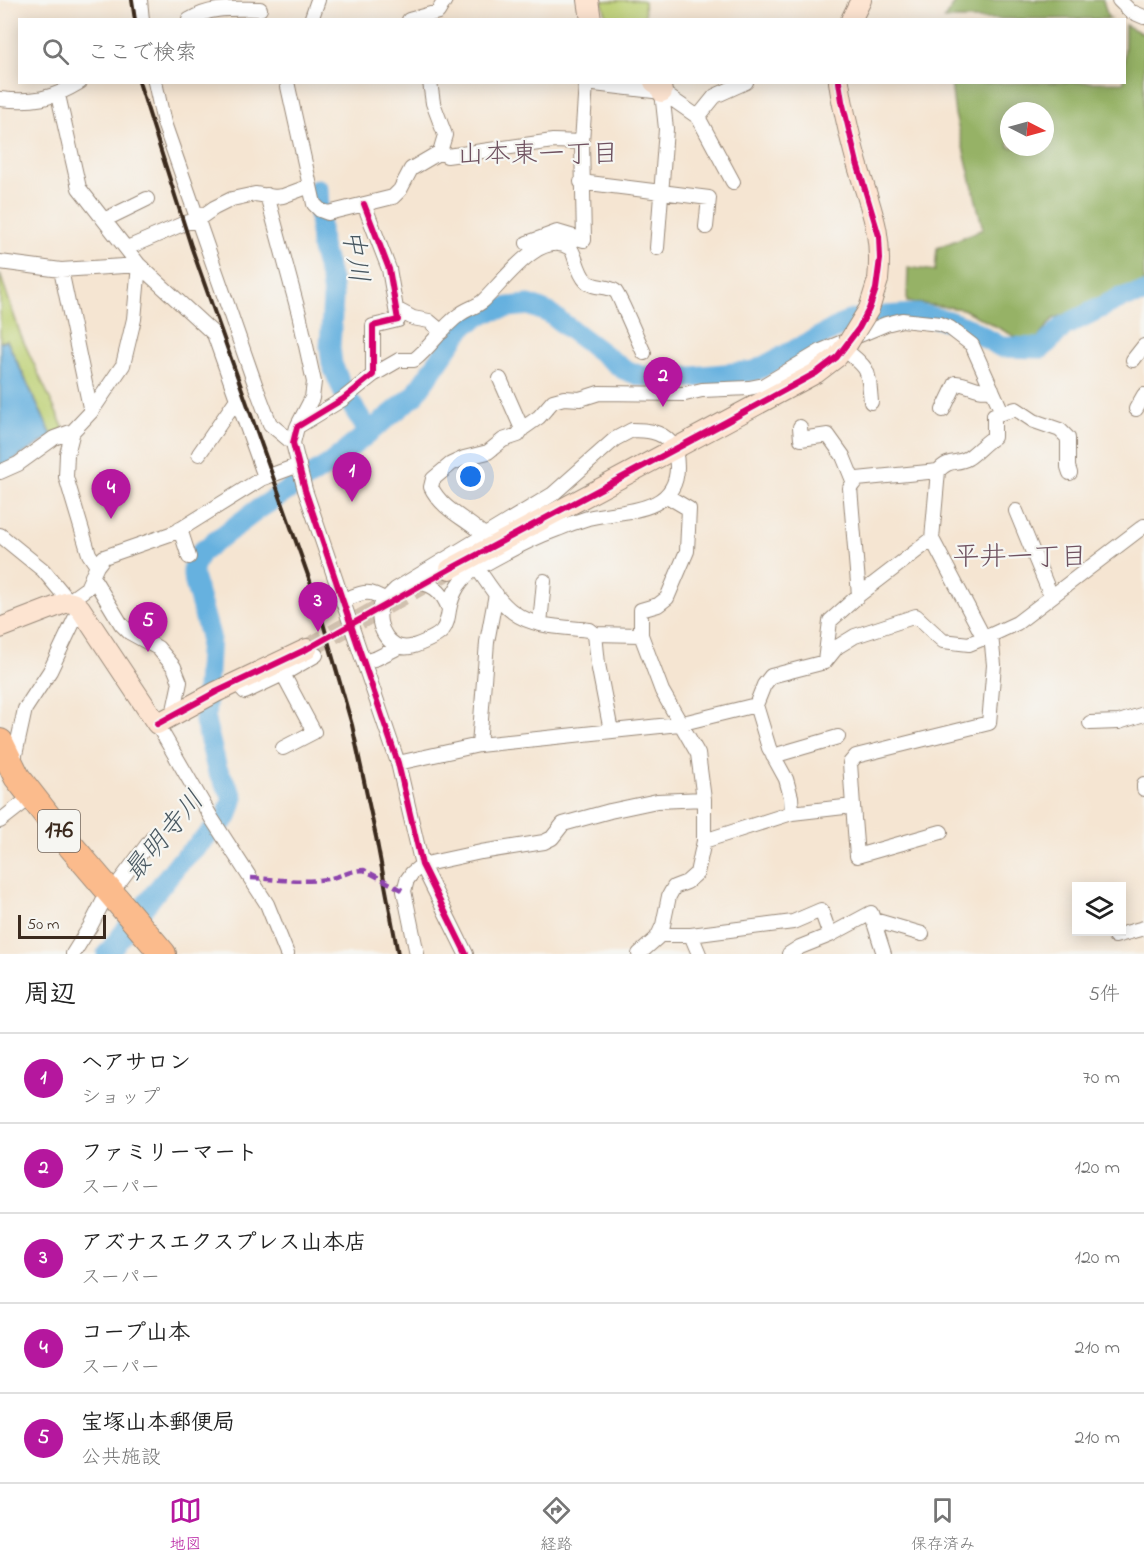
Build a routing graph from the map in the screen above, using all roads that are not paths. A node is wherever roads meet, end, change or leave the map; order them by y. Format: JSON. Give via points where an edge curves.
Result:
{"nodes":[{"id":1,"x":140,"y":0,"type":"edge"},
{"id":2,"x":318,"y":0,"type":"edge"},
{"id":3,"x":445,"y":0,"type":"edge"},
{"id":4,"x":588,"y":0,"type":"edge"},
{"id":5,"x":861,"y":0,"type":"edge"},
{"id":6,"x":1119,"y":0,"type":"edge"},
{"id":7,"x":262,"y":10,"type":"edge"},
{"id":8,"x":1144,"y":17,"type":"edge"},
{"id":9,"x":142,"y":18,"type":"edge"},
{"id":10,"x":192,"y":18,"type":"edge"},
{"id":11,"x":312,"y":18,"type":"edge"},
{"id":12,"x":417,"y":18,"type":"edge"},
{"id":13,"x":591,"y":18,"type":"edge"},
{"id":14,"x":852,"y":18,"type":"edge"},
{"id":15,"x":77,"y":84,"type":"edge"},
{"id":16,"x":155,"y":84,"type":"edge"},
{"id":17,"x":287,"y":84,"type":"edge"},
{"id":18,"x":430,"y":84,"type":"edge"},
{"id":19,"x":582,"y":84,"type":"edge"},
{"id":20,"x":601,"y":84,"type":"edge"},
{"id":21,"x":742,"y":84,"type":"edge"},
{"id":22,"x":839,"y":84,"type":"edge"},
{"id":23,"x":658,"y":87,"type":"edge"},
{"id":24,"x":58,"y":95,"type":"junction"},
{"id":25,"x":0,"y":99,"type":"edge"},
{"id":26,"x":698,"y":117,"type":"junction"},
{"id":27,"x":582,"y":142,"type":"junction"},
{"id":28,"x":440,"y":152,"type":"junction"},
{"id":29,"x":581,"y":182,"type":"junction"},
{"id":30,"x":734,"y":182,"type":"dead end"},
{"id":31,"x":310,"y":186,"type":"junction"},
{"id":32,"x":662,"y":192,"type":"junction"},
{"id":33,"x":267,"y":195,"type":"junction"},
{"id":34,"x":147,"y":199,"type":"dead end"},
{"id":35,"x":364,"y":204,"type":"junction"},
{"id":36,"x":104,"y":220,"type":"junction"},
{"id":37,"x":197,"y":220,"type":"junction"},
{"id":38,"x":706,"y":227,"type":"dead end"},
{"id":39,"x":527,"y":243,"type":"dead end"},
{"id":40,"x":128,"y":248,"type":"junction"},
{"id":41,"x":657,"y":248,"type":"dead end"},
{"id":42,"x":0,"y":262,"type":"edge"},
{"id":43,"x":139,"y":265,"type":"junction"},
{"id":44,"x":61,"y":270,"type":"junction"},
{"id":45,"x":396,"y":309,"type":"junction"},
{"id":46,"x":442,"y":332,"type":"junction"},
{"id":47,"x":846,"y":346,"type":"junction"},
{"id":48,"x":1144,"y":346,"type":"edge"},
{"id":49,"x":644,"y":353,"type":"dead end"},
{"id":50,"x":1133,"y":360,"type":"dead end"},
{"id":51,"x":373,"y":375,"type":"junction"},
{"id":52,"x":500,"y":379,"type":"dead end"},
{"id":53,"x":941,"y":380,"type":"dead end"},
{"id":54,"x":954,"y":387,"type":"junction"},
{"id":55,"x":992,"y":389,"type":"junction"},
{"id":56,"x":1144,"y":395,"type":"edge"},
{"id":57,"x":237,"y":399,"type":"junction"},
{"id":58,"x":871,"y":402,"type":"dead end"},
{"id":59,"x":1136,"y":409,"type":"dead end"},
{"id":60,"x":943,"y":410,"type":"dead end"},
{"id":61,"x":91,"y":412,"type":"junction"},
{"id":62,"x":1002,"y":412,"type":"junction"},
{"id":63,"x":297,"y":427,"type":"junction"},
{"id":64,"x":800,"y":427,"type":"dead end"},
{"id":65,"x":522,"y":429,"type":"junction"},
{"id":66,"x":73,"y":431,"type":"junction"},
{"id":67,"x":293,"y":443,"type":"junction"},
{"id":68,"x":675,"y":448,"type":"junction"},
{"id":69,"x":200,"y":454,"type":"dead end"},
{"id":70,"x":300,"y":468,"type":"junction"},
{"id":71,"x":938,"y":471,"type":"junction"},
{"id":72,"x":0,"y":472,"type":"edge"},
{"id":73,"x":1070,"y":473,"type":"dead end"},
{"id":74,"x":266,"y":477,"type":"junction"},
{"id":75,"x":854,"y":483,"type":"junction"},
{"id":76,"x":667,"y":496,"type":"junction"},
{"id":77,"x":1016,"y":511,"type":"dead end"},
{"id":78,"x":1144,"y":526,"type":"edge"},
{"id":79,"x":180,"y":530,"type":"junction"},
{"id":80,"x":0,"y":536,"type":"edge"},
{"id":81,"x":485,"y":536,"type":"junction"},
{"id":82,"x":932,"y":539,"type":"junction"},
{"id":83,"x":189,"y":557,"type":"dead end"},
{"id":84,"x":477,"y":568,"type":"junction"},
{"id":85,"x":450,"y":569,"type":"tunnel mouth"},
{"id":86,"x":94,"y":571,"type":"junction"},
{"id":87,"x":544,"y":580,"type":"dead end"},
{"id":88,"x":410,"y":582,"type":"junction"},
{"id":89,"x":496,"y":594,"type":"junction"},
{"id":90,"x":859,"y":595,"type":"junction"},
{"id":91,"x":1051,"y":596,"type":"junction"},
{"id":92,"x":343,"y":600,"type":"junction"},
{"id":93,"x":385,"y":600,"type":"junction"},
{"id":94,"x":75,"y":604,"type":"junction"},
{"id":95,"x":449,"y":609,"type":"junction"},
{"id":96,"x":540,"y":624,"type":"junction"},
{"id":97,"x":0,"y":628,"type":"edge"},
{"id":98,"x":595,"y":634,"type":"junction"},
{"id":99,"x":641,"y":635,"type":"junction"},
{"id":100,"x":987,"y":636,"type":"junction"},
{"id":101,"x":399,"y":647,"type":"junction"},
{"id":102,"x":311,"y":652,"type":"joint"},
{"id":103,"x":364,"y":662,"type":"junction"},
{"id":104,"x":825,"y":662,"type":"junction"},
{"id":105,"x":283,"y":675,"type":"junction"},
{"id":106,"x":236,"y":682,"type":"junction"},
{"id":107,"x":756,"y":705,"type":"junction"},
{"id":108,"x":1144,"y":714,"type":"edge"},
{"id":109,"x":165,"y":719,"type":"junction"},
{"id":110,"x":1090,"y":723,"type":"dead end"},
{"id":111,"x":679,"y":724,"type":"junction"},
{"id":112,"x":611,"y":731,"type":"junction"},
{"id":113,"x":838,"y":737,"type":"dead end"},
{"id":114,"x":0,"y":742,"type":"edge"},
{"id":115,"x":478,"y":745,"type":"junction"},
{"id":116,"x":283,"y":747,"type":"dead end"},
{"id":117,"x":773,"y":756,"type":"junction"},
{"id":118,"x":398,"y":763,"type":"junction"},
{"id":119,"x":13,"y":767,"type":"junction"},
{"id":120,"x":1144,"y":784,"type":"edge"},
{"id":121,"x":1144,"y":789,"type":"edge"},
{"id":122,"x":32,"y":796,"type":"junction"},
{"id":123,"x":704,"y":799,"type":"junction"},
{"id":124,"x":853,"y":806,"type":"junction"},
{"id":125,"x":792,"y":813,"type":"junction"},
{"id":126,"x":0,"y":821,"type":"edge"},
{"id":127,"x":941,"y":832,"type":"dead end"},
{"id":128,"x":153,"y":837,"type":"dead end"},
{"id":129,"x":704,"y":841,"type":"junction"},
{"id":130,"x":422,"y":865,"type":"junction"},
{"id":131,"x":110,"y":892,"type":"junction"},
{"id":132,"x":874,"y":920,"type":"junction"},
{"id":133,"x":1144,"y":928,"type":"edge"},
{"id":134,"x":1126,"y":933,"type":"edge"},
{"id":135,"x":922,"y":934,"type":"dead end"},
{"id":136,"x":658,"y":935,"type":"junction"},
{"id":137,"x":691,"y":935,"type":"junction"},
{"id":138,"x":830,"y":935,"type":"junction"},
{"id":139,"x":156,"y":945,"type":"edge"},
{"id":140,"x":73,"y":954,"type":"edge"},
{"id":141,"x":287,"y":954,"type":"edge"},
{"id":142,"x":417,"y":954,"type":"edge"},
{"id":143,"x":466,"y":954,"type":"edge"},
{"id":144,"x":639,"y":954,"type":"edge"},
{"id":145,"x":699,"y":954,"type":"edge"},
{"id":146,"x":789,"y":954,"type":"edge"},
{"id":147,"x":885,"y":954,"type":"edge"}],
"edges":[{"from":1,"to":9,"type":"street"},
{"from":2,"to":11,"type":"street"},
{"from":3,"to":12,"type":"street","via":[[438,12]]},
{"from":4,"to":13,"type":"street"},
{"from":5,"to":14,"type":"street"},
{"from":6,"to":8,"type":"street"},
{"from":7,"to":10,"type":"street","via":[[215,9]]},
{"from":15,"to":24,"type":"street"},
{"from":16,"to":37,"type":"street","via":[[164,123]]},
{"from":17,"to":31,"type":"street"},
{"from":18,"to":28,"type":"street","via":[[445,135]]},
{"from":19,"to":27,"type":"street"},
{"from":20,"to":23,"type":"street"},
{"from":21,"to":26,"type":"street","via":[[715,96]]},
{"from":22,"to":47,"type":"street","bridge":true,"via":[[879,237],[880,259],[869,309]]},
{"from":23,"to":26,"type":"street"},
{"from":23,"to":32,"type":"street","via":[[666,129]]},
{"from":24,"to":25,"type":"street","via":[[21,102]]},
{"from":24,"to":36,"type":"street","via":[[79,188]]},
{"from":26,"to":30,"type":"street"},
{"from":27,"to":28,"type":"street","via":[[553,141],[447,156]]},
{"from":27,"to":29,"type":"street"},
{"from":28,"to":35,"type":"street","via":[[411,169],[393,197]]},
{"from":29,"to":32,"type":"street"},
{"from":29,"to":39,"type":"street","via":[[584,240],[557,232]]},
{"from":31,"to":33,"type":"street","via":[[283,196]]},
{"from":31,"to":35,"type":"street","via":[[314,204],[328,213]]},
{"from":32,"to":38,"type":"street","via":[[709,198]]},
{"from":32,"to":41,"type":"street"},
{"from":33,"to":37,"type":"street","via":[[232,199]]},
{"from":33,"to":63,"type":"street","via":[[314,382],[312,398]]},
{"from":34,"to":36,"type":"street"},
{"from":35,"to":45,"type":"street","via":[[389,269]]},
{"from":36,"to":40,"type":"street"},
{"from":37,"to":40,"type":"street"},
{"from":37,"to":67,"type":"street","via":[[270,424]]},
{"from":40,"to":43,"type":"street"},
{"from":42,"to":44,"type":"street"},
{"from":43,"to":44,"type":"street"},
{"from":43,"to":57,"type":"street","via":[[214,334]]},
{"from":43,"to":61,"type":"street","via":[[134,319],[123,365]]},
{"from":44,"to":61,"type":"street"},
{"from":45,"to":46,"type":"street","via":[[429,321]]},
{"from":45,"to":51,"type":"street","via":[[398,320],[373,326]]},
{"from":46,"to":49,"type":"street","via":[[458,315],[482,302],[523,259],[542,247],[559,245],[573,251],[578,269],[591,285],[617,293]]},
{"from":46,"to":51,"type":"street","via":[[414,360],[399,360]]},
{"from":47,"to":58,"type":"street","via":[[866,366]]},
{"from":47,"to":68,"type":"street","via":[[816,372]]},
{"from":48,"to":50,"type":"street"},
{"from":51,"to":63,"type":"street"},
{"from":52,"to":65,"type":"street"},
{"from":53,"to":54,"type":"street"},
{"from":54,"to":55,"type":"street","via":[[963,383],[978,391]]},
{"from":54,"to":60,"type":"street"},
{"from":55,"to":62,"type":"street"},
{"from":55,"to":65,"type":"street","via":[[983,365],[965,339],[940,324],[902,320],[821,351],[764,385],[685,394],[599,393],[580,399],[564,398],[553,401]]},
{"from":56,"to":59,"type":"street"},
{"from":57,"to":69,"type":"street"},
{"from":57,"to":74,"type":"street"},
{"from":61,"to":66,"type":"street"},
{"from":62,"to":71,"type":"street","via":[[994,415],[994,437],[967,458],[945,463]]},
{"from":62,"to":73,"type":"street","via":[[1016,409],[1034,421],[1060,430],[1068,438]]},
{"from":63,"to":67,"type":"street"},
{"from":64,"to":75,"type":"street","via":[[801,440],[828,435],[843,456]]},
{"from":65,"to":81,"type":"street","via":[[488,452],[451,464],[433,479],[435,496]]},
{"from":66,"to":72,"type":"street","via":[[54,438]]},
{"from":66,"to":86,"type":"street","via":[[66,477]]},
{"from":67,"to":70,"type":"street"},
{"from":68,"to":76,"type":"street","via":[[677,475]]},
{"from":68,"to":81,"type":"street","via":[[654,431],[624,433],[554,494]]},
{"from":68,"to":85,"type":"street"},
{"from":70,"to":74,"type":"street"},
{"from":70,"to":92,"type":"street"},
{"from":71,"to":75,"type":"street","via":[[857,479]]},
{"from":71,"to":82,"type":"street"},
{"from":74,"to":79,"type":"street"},
{"from":75,"to":90,"type":"street","via":[[850,488]]},
{"from":76,"to":84,"type":"street","via":[[629,513],[589,518],[556,529]]},
{"from":76,"to":99,"type":"street","via":[[689,509],[687,551],[667,598],[641,610]]},
{"from":77,"to":91,"type":"street"},
{"from":78,"to":91,"type":"street"},
{"from":79,"to":83,"type":"street"},
{"from":79,"to":86,"type":"street","via":[[104,557]]},
{"from":80,"to":94,"type":"street","via":[[42,570]]},
{"from":81,"to":88,"type":"street"},
{"from":82,"to":90,"type":"street"},
{"from":82,"to":100,"type":"street"},
{"from":84,"to":89,"type":"street"},
{"from":84,"to":95,"type":"street","via":[[457,588]]},
{"from":86,"to":94,"type":"street"},
{"from":86,"to":109,"type":"street","via":[[121,624],[158,648],[176,671],[180,682]]},
{"from":87,"to":96,"type":"street"},
{"from":88,"to":93,"type":"street"},
{"from":88,"to":95,"type":"street","via":[[422,582],[437,589]]},
{"from":89,"to":96,"type":"street","via":[[513,612]]},
{"from":89,"to":115,"type":"street","via":[[487,642]]},
{"from":90,"to":104,"type":"street","via":[[830,621]]},
{"from":91,"to":100,"type":"street","via":[[1017,623]]},
{"from":92,"to":93,"type":"street","via":[[367,592]]},
{"from":92,"to":103,"type":"street"},
{"from":93,"to":101,"type":"street","via":[[380,614],[382,628],[389,641]]},
{"from":94,"to":97,"type":"street"},
{"from":94,"to":109,"type":"street"},
{"from":94,"to":119,"type":"street","via":[[50,670],[25,709]]},
{"from":95,"to":101,"type":"street","via":[[441,632],[413,646]]},
{"from":96,"to":98,"type":"street","via":[[590,630]]},
{"from":98,"to":99,"type":"street"},
{"from":98,"to":112,"type":"street"},
{"from":99,"to":111,"type":"street"},
{"from":100,"to":104,"type":"street","via":[[969,644],[943,641],[916,616],[855,636],[837,647]]},
{"from":100,"to":124,"type":"street","via":[[993,665],[989,723],[856,756],[850,763]]},
{"from":101,"to":103,"type":"street"},
{"from":102,"to":105,"type":"street"},
{"from":102,"to":106,"type":"street"},
{"from":103,"to":118,"type":"street"},
{"from":104,"to":107,"type":"street","via":[[771,676]]},
{"from":105,"to":106,"type":"street","via":[[245,692]]},
{"from":105,"to":116,"type":"street","via":[[314,732]]},
{"from":106,"to":109,"type":"street"},
{"from":107,"to":111,"type":"street"},
{"from":107,"to":117,"type":"street"},
{"from":108,"to":110,"type":"street","via":[[1119,722]]},
{"from":109,"to":141,"type":"street","via":[[212,819],[267,904]]},
{"from":111,"to":112,"type":"street"},
{"from":111,"to":123,"type":"street","via":[[698,754]]},
{"from":112,"to":115,"type":"street"},
{"from":113,"to":117,"type":"street"},
{"from":114,"to":119,"type":"highway","number":"176"},
{"from":115,"to":118,"type":"street"},
{"from":117,"to":125,"type":"street","via":[[786,779]]},
{"from":118,"to":130,"type":"street"},
{"from":119,"to":122,"type":"highway","number":"176"},
{"from":120,"to":121,"type":"street"},
{"from":122,"to":126,"type":"street"},
{"from":122,"to":131,"type":"highway","number":"176"},
{"from":123,"to":129,"type":"street"},
{"from":123,"to":130,"type":"street","via":[[657,801],[610,811],[562,824],[544,842]]},
{"from":124,"to":125,"type":"street"},
{"from":124,"to":127,"type":"street","via":[[857,856]]},
{"from":125,"to":129,"type":"street"},
{"from":128,"to":131,"type":"street"},
{"from":129,"to":136,"type":"street","via":[[697,873],[674,887]]},
{"from":130,"to":142,"type":"street","via":[[406,880],[404,891]]},
{"from":130,"to":143,"type":"street"},
{"from":131,"to":139,"type":"highway","number":"176"},
{"from":131,"to":140,"type":"street"},
{"from":132,"to":135,"type":"street"},
{"from":132,"to":138,"type":"street","via":[[871,914]]},
{"from":132,"to":147,"type":"street"},
{"from":133,"to":134,"type":"street"},
{"from":136,"to":137,"type":"street"},
{"from":136,"to":144,"type":"street"},
{"from":137,"to":138,"type":"street","via":[[793,922],[821,910]]},
{"from":137,"to":145,"type":"street"},
{"from":138,"to":146,"type":"street"}]}
